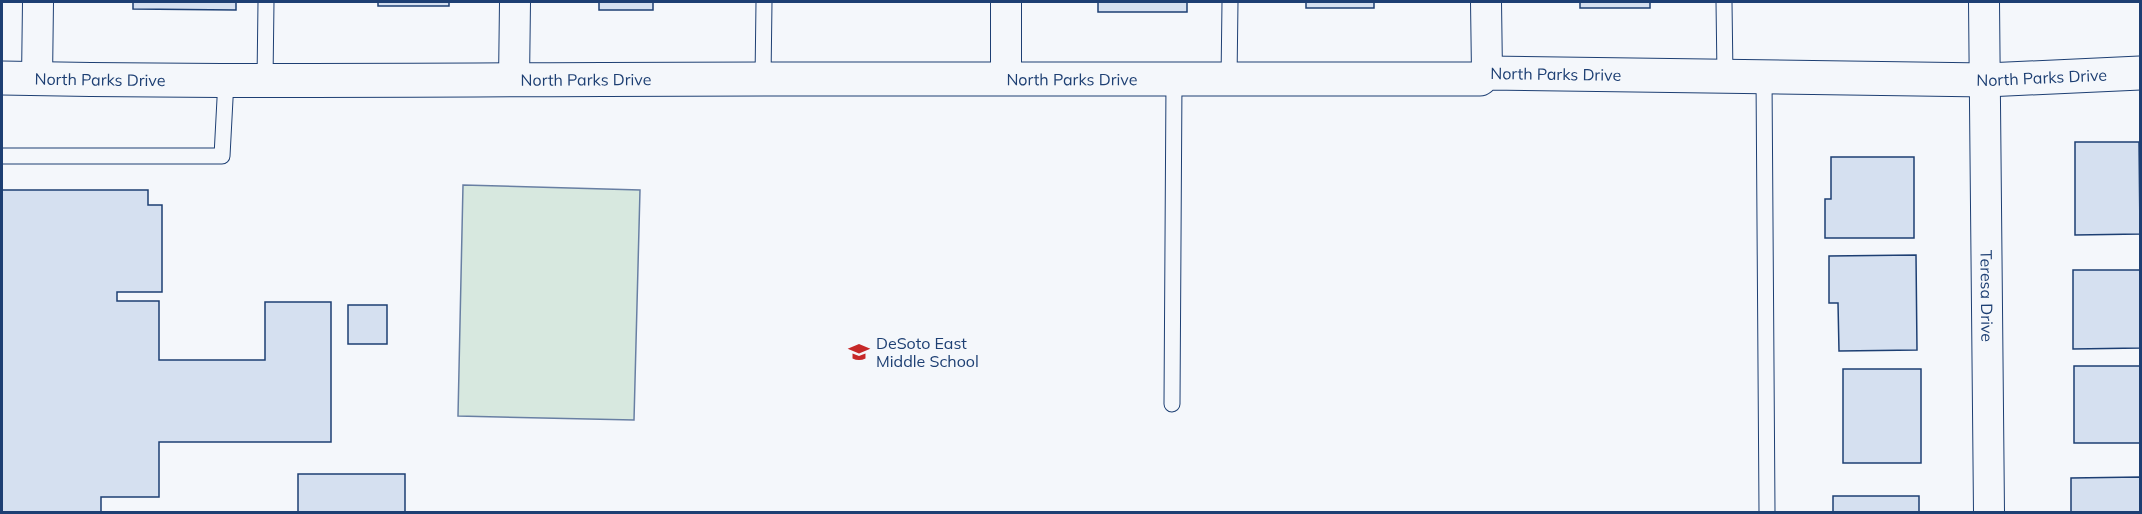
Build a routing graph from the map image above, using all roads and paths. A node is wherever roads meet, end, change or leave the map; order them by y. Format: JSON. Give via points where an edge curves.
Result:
{"nodes":[{"id":1,"x":38,"y":2,"type":"edge"},
{"id":2,"x":266,"y":2,"type":"edge"},
{"id":3,"x":515,"y":2,"type":"edge"},
{"id":4,"x":764,"y":2,"type":"edge"},
{"id":5,"x":1006,"y":2,"type":"edge"},
{"id":6,"x":1230,"y":2,"type":"edge"},
{"id":7,"x":1486,"y":2,"type":"edge"},
{"id":8,"x":1724,"y":2,"type":"edge"},
{"id":9,"x":1984,"y":2,"type":"edge"},
{"id":10,"x":1487,"y":73,"type":"junction"},
{"id":11,"x":2140,"y":73,"type":"edge"},
{"id":12,"x":1725,"y":76,"type":"junction"},
{"id":13,"x":1764,"y":77,"type":"junction"},
{"id":14,"x":2,"y":78,"type":"edge"},
{"id":15,"x":37,"y":79,"type":"junction"},
{"id":16,"x":764,"y":79,"type":"junction"},
{"id":17,"x":226,"y":80,"type":"junction"},
{"id":18,"x":266,"y":80,"type":"junction"},
{"id":19,"x":1006,"y":80,"type":"junction"},
{"id":20,"x":1229,"y":80,"type":"junction"},
{"id":21,"x":1986,"y":80,"type":"junction"},
{"id":22,"x":514,"y":81,"type":"junction"},
{"id":23,"x":1174,"y":81,"type":"junction"},
{"id":24,"x":2,"y":156,"type":"edge"},
{"id":25,"x":1172,"y":404,"type":"dead end"},
{"id":26,"x":1767,"y":513,"type":"edge"},
{"id":27,"x":1989,"y":513,"type":"edge"}],
"edges":[{"from":1,"to":15,"type":"street"},
{"from":2,"to":18,"type":"lane"},
{"from":3,"to":22,"type":"street"},
{"from":4,"to":16,"type":"lane"},
{"from":5,"to":19,"type":"street"},
{"from":6,"to":20,"type":"lane"},
{"from":7,"to":10,"type":"street"},
{"from":8,"to":12,"type":"lane"},
{"from":9,"to":21,"type":"street","name":"Teresa Drive"},
{"from":10,"to":12,"type":"street","name":"North Parks Drive"},
{"from":10,"to":20,"type":"street","name":"North Parks Drive","via":[[1480,79]]},
{"from":11,"to":21,"type":"street","name":"North Parks Drive"},
{"from":12,"to":13,"type":"street","name":"North Parks Drive"},
{"from":13,"to":21,"type":"street","name":"North Parks Drive"},
{"from":13,"to":26,"type":"lane"},
{"from":14,"to":15,"type":"street","name":"North Parks Drive"},
{"from":15,"to":17,"type":"street","name":"North Parks Drive"},
{"from":16,"to":19,"type":"street","name":"North Parks Drive"},
{"from":16,"to":22,"type":"street","name":"North Parks Drive"},
{"from":17,"to":18,"type":"street","name":"North Parks Drive"},
{"from":17,"to":24,"type":"lane","via":[[222,156]]},
{"from":18,"to":22,"type":"street","name":"North Parks Drive"},
{"from":19,"to":23,"type":"street","name":"North Parks Drive"},
{"from":20,"to":23,"type":"street","name":"North Parks Drive"},
{"from":21,"to":27,"type":"street","name":"Teresa Drive"},
{"from":23,"to":25,"type":"lane"}]}
